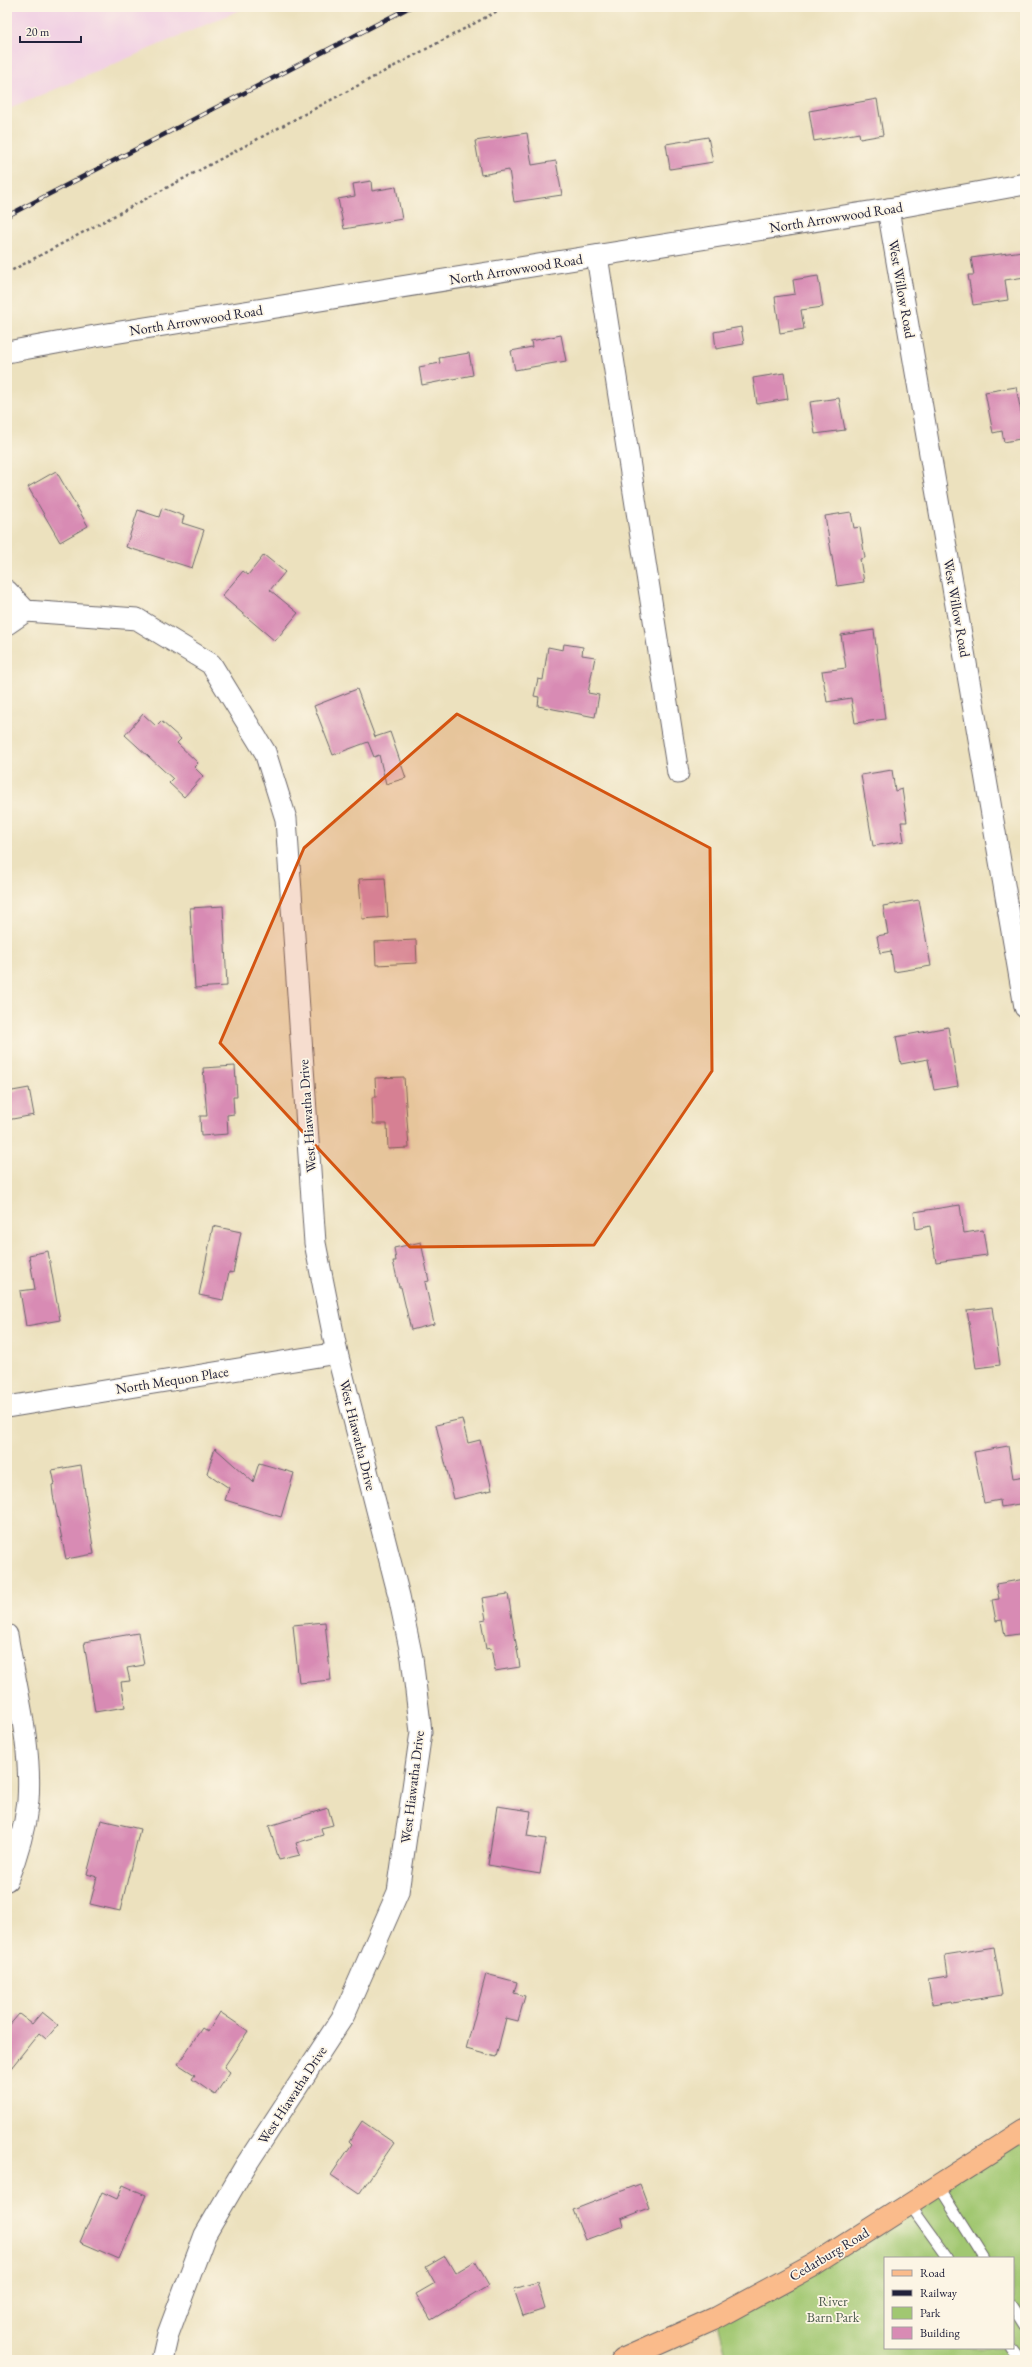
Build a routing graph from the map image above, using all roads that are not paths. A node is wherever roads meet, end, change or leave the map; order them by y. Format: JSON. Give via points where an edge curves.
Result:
{"nodes":[{"id":1,"x":1025,"y":184,"type":"edge"},
{"id":2,"x":888,"y":209,"type":"junction"},
{"id":3,"x":597,"y":256,"type":"junction"},
{"id":4,"x":7,"y":352,"type":"edge"},
{"id":5,"x":7,"y":590,"type":"edge"},
{"id":6,"x":26,"y":611,"type":"junction"},
{"id":7,"x":7,"y":624,"type":"edge"},
{"id":8,"x":678,"y":773,"type":"dead end"},
{"id":9,"x":1025,"y":1007,"type":"edge"},
{"id":10,"x":337,"y":1353,"type":"junction"},
{"id":11,"x":7,"y":1407,"type":"edge"},
{"id":12,"x":7,"y":1635,"type":"edge"},
{"id":13,"x":7,"y":1880,"type":"edge"},
{"id":14,"x":1025,"y":2130,"type":"edge"},
{"id":15,"x":938,"y":2186,"type":"junction"},
{"id":16,"x":910,"y":2205,"type":"junction"},
{"id":17,"x":947,"y":2257,"type":"edge"},
{"id":18,"x":983,"y":2257,"type":"edge"},
{"id":19,"x":1014,"y":2306,"type":"edge"},
{"id":20,"x":1025,"y":2323,"type":"edge"},
{"id":21,"x":1012,"y":2349,"type":"edge"},
{"id":22,"x":162,"y":2360,"type":"edge"},
{"id":23,"x":622,"y":2360,"type":"edge"},
{"id":24,"x":1020,"y":2360,"type":"edge"}],
"edges":[{"from":1,"to":2,"type":"street","name":"North Arrowwood Road"},
{"from":2,"to":3,"type":"street","name":"North Arrowwood Road"},
{"from":2,"to":9,"type":"street","name":"West Willow Road"},
{"from":3,"to":4,"type":"street","name":"North Arrowwood Road"},
{"from":3,"to":8,"type":"street"},
{"from":5,"to":6,"type":"street"},
{"from":6,"to":7,"type":"street"},
{"from":6,"to":10,"type":"street","name":"West Hiawatha Drive","via":[[137,619],[211,664],[265,752],[286,819],[315,1242]]},
{"from":10,"to":11,"type":"street","name":"North Mequon Place"},
{"from":10,"to":22,"type":"street","name":"West Hiawatha Drive","via":[[399,1596],[412,1658],[421,1732],[398,1892],[344,2015],[246,2165],[205,2235],[168,2334]]},
{"from":12,"to":13,"type":"street","via":[[26,1743],[28,1801],[16,1859]]},
{"from":14,"to":15,"type":"main road","name":"Cedarburg Road"},
{"from":15,"to":16,"type":"main road","name":"Cedarburg Road"},
{"from":15,"to":18,"type":"lane"},
{"from":16,"to":17,"type":"lane"},
{"from":16,"to":23,"type":"main road","name":"Cedarburg Road","via":[[814,2265],[716,2318]]},
{"from":19,"to":20,"type":"lane"},
{"from":21,"to":24,"type":"lane"}]}
